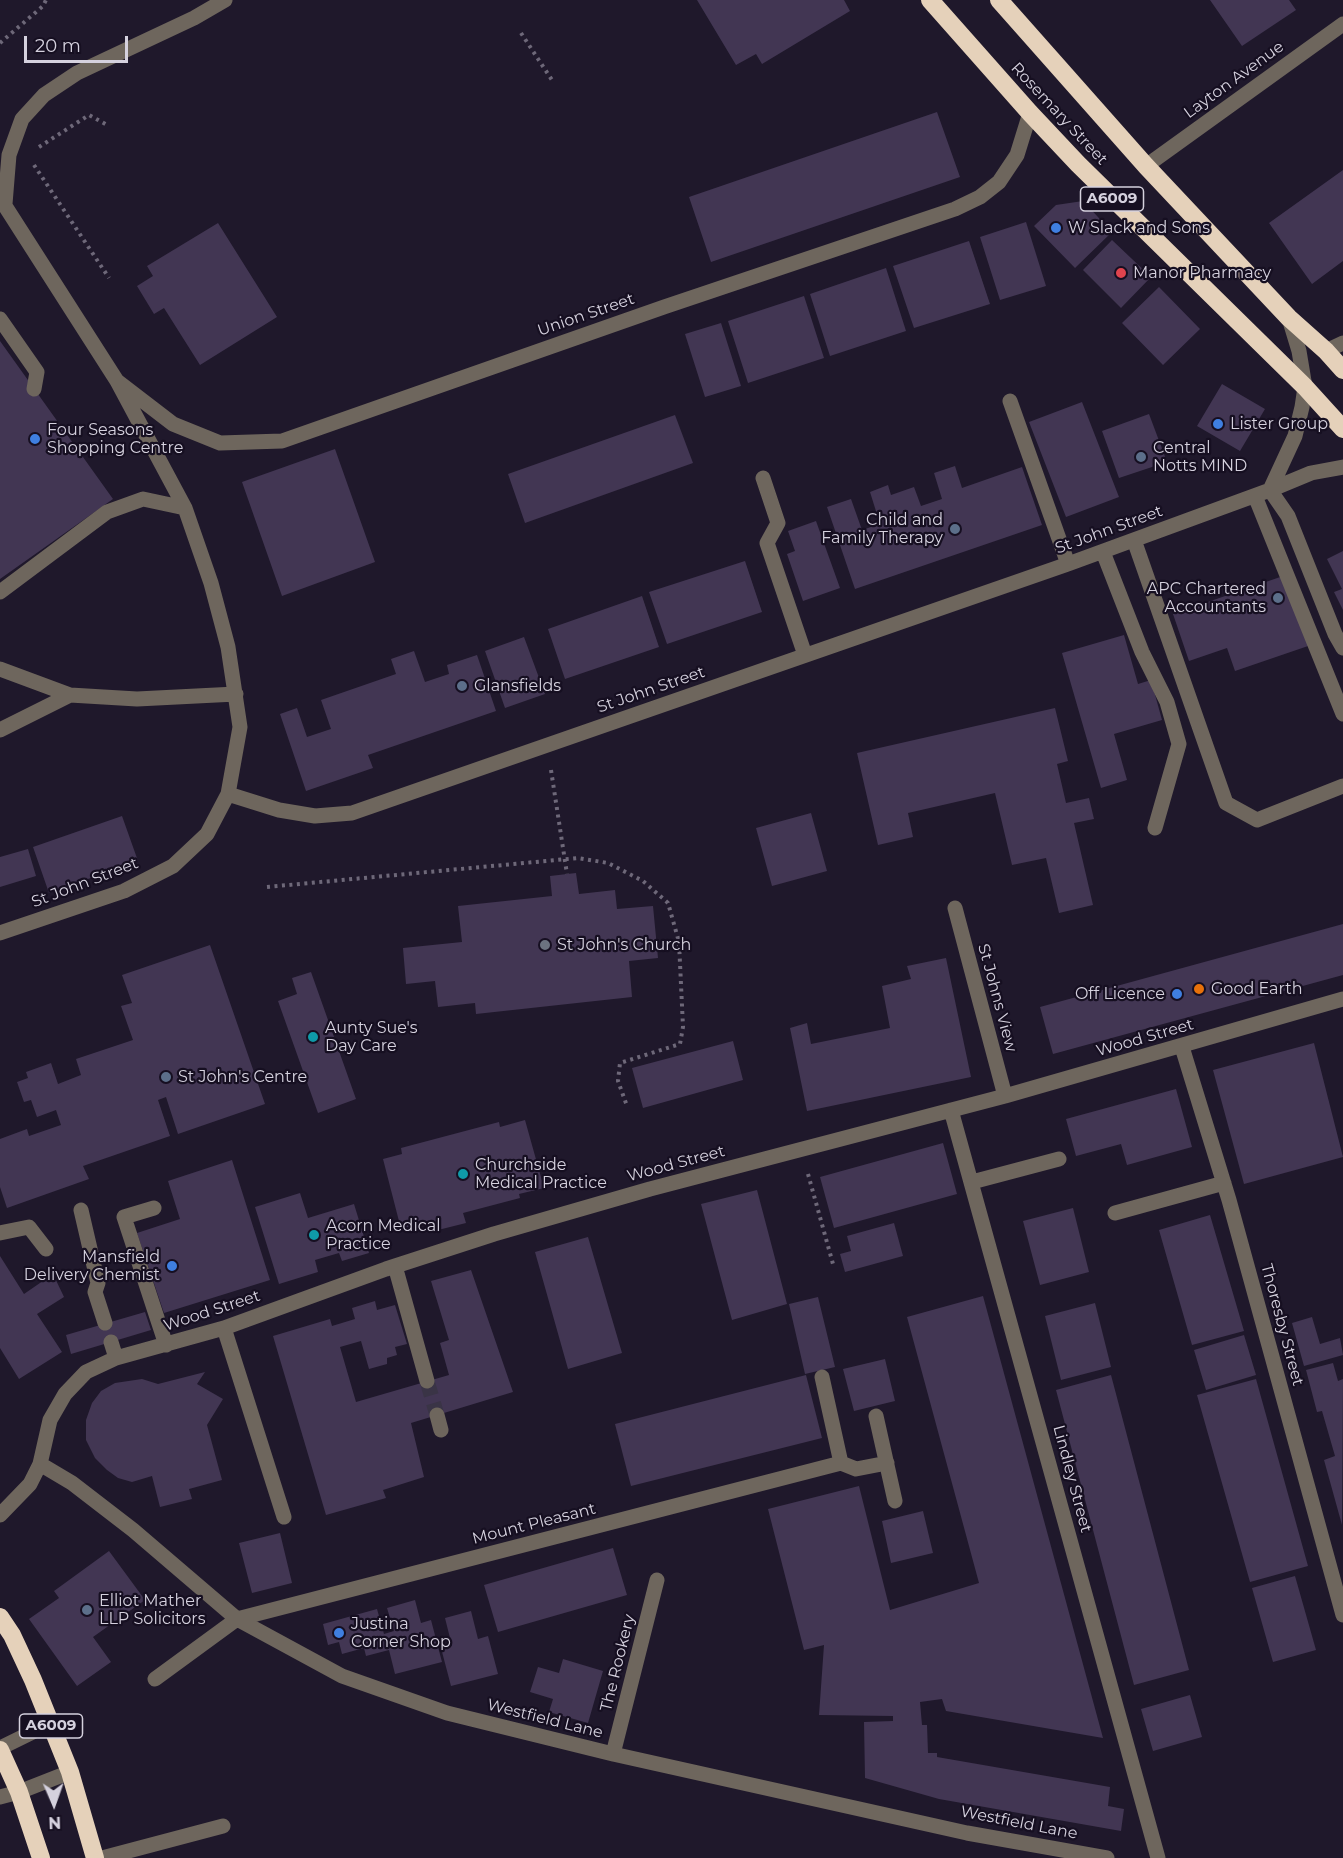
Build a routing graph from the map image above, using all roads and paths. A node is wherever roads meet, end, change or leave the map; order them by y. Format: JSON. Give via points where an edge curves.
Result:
{"nodes":[{"id":1,"x":46,"y":0,"type":"edge"},
{"id":2,"x":195,"y":0,"type":"edge"},
{"id":3,"x":225,"y":0,"type":"edge"},
{"id":4,"x":930,"y":0,"type":"edge"},
{"id":5,"x":999,"y":0,"type":"edge"},
{"id":6,"x":194,"y":18,"type":"junction"},
{"id":7,"x":1343,"y":24,"type":"edge"},
{"id":8,"x":521,"y":33,"type":"dead end"},
{"id":9,"x":0,"y":43,"type":"edge"},
{"id":10,"x":554,"y":83,"type":"dead end"},
{"id":11,"x":1030,"y":114,"type":"junction"},
{"id":12,"x":110,"y":126,"type":"dead end"},
{"id":13,"x":36,"y":149,"type":"dead end"},
{"id":14,"x":34,"y":159,"type":"dead end"},
{"id":15,"x":1146,"y":166,"type":"junction"},
{"id":16,"x":3,"y":201,"type":"edge"},
{"id":17,"x":109,"y":278,"type":"dead end"},
{"id":18,"x":1289,"y":318,"type":"junction"},
{"id":19,"x":0,"y":319,"type":"edge"},
{"id":20,"x":1343,"y":343,"type":"edge"},
{"id":21,"x":1326,"y":351,"type":"junction"},
{"id":22,"x":1343,"y":370,"type":"edge"},
{"id":23,"x":117,"y":381,"type":"junction"},
{"id":24,"x":1305,"y":387,"type":"junction"},
{"id":25,"x":34,"y":389,"type":"dead end"},
{"id":26,"x":1010,"y":401,"type":"dead end"},
{"id":27,"x":1343,"y":429,"type":"edge"},
{"id":28,"x":1343,"y":467,"type":"edge"},
{"id":29,"x":763,"y":478,"type":"dead end"},
{"id":30,"x":1270,"y":490,"type":"junction"},
{"id":31,"x":1255,"y":496,"type":"junction"},
{"id":32,"x":185,"y":508,"type":"junction"},
{"id":33,"x":1134,"y":540,"type":"junction"},
{"id":34,"x":1103,"y":552,"type":"junction"},
{"id":35,"x":1068,"y":564,"type":"junction"},
{"id":36,"x":0,"y":592,"type":"edge"},
{"id":37,"x":1343,"y":648,"type":"edge"},
{"id":38,"x":805,"y":656,"type":"junction"},
{"id":39,"x":0,"y":669,"type":"edge"},
{"id":40,"x":236,"y":694,"type":"junction"},
{"id":41,"x":70,"y":695,"type":"junction"},
{"id":42,"x":1343,"y":714,"type":"edge"},
{"id":43,"x":0,"y":730,"type":"edge"},
{"id":44,"x":547,"y":746,"type":"junction"},
{"id":45,"x":1343,"y":786,"type":"edge"},
{"id":46,"x":228,"y":794,"type":"junction"},
{"id":47,"x":1155,"y":828,"type":"dead end"},
{"id":48,"x":564,"y":860,"type":"junction"},
{"id":49,"x":567,"y":874,"type":"dead end"},
{"id":50,"x":267,"y":887,"type":"dead end"},
{"id":51,"x":955,"y":908,"type":"dead end"},
{"id":52,"x":0,"y":933,"type":"edge"},
{"id":53,"x":1343,"y":999,"type":"edge"},
{"id":54,"x":1182,"y":1047,"type":"junction"},
{"id":55,"x":1005,"y":1096,"type":"junction"},
{"id":56,"x":627,"y":1106,"type":"dead end"},
{"id":57,"x":951,"y":1110,"type":"junction"},
{"id":58,"x":801,"y":1150,"type":"junction"},
{"id":59,"x":1059,"y":1159,"type":"dead end"},
{"id":60,"x":972,"y":1182,"type":"junction"},
{"id":61,"x":1224,"y":1183,"type":"junction"},
{"id":62,"x":153,"y":1208,"type":"dead end"},
{"id":63,"x":81,"y":1210,"type":"dead end"},
{"id":64,"x":1115,"y":1213,"type":"dead end"},
{"id":65,"x":0,"y":1233,"type":"edge"},
{"id":66,"x":46,"y":1249,"type":"dead end"},
{"id":67,"x":833,"y":1264,"type":"dead end"},
{"id":68,"x":395,"y":1266,"type":"junction"},
{"id":69,"x":105,"y":1323,"type":"dead end"},
{"id":70,"x":224,"y":1328,"type":"junction"},
{"id":71,"x":111,"y":1342,"type":"dead end"},
{"id":72,"x":166,"y":1344,"type":"junction"},
{"id":73,"x":116,"y":1358,"type":"junction"},
{"id":74,"x":822,"y":1377,"type":"dead end"},
{"id":75,"x":427,"y":1381,"type":"tunnel mouth"},
{"id":76,"x":876,"y":1416,"type":"dead end"},
{"id":77,"x":841,"y":1463,"type":"junction"},
{"id":78,"x":887,"y":1463,"type":"junction"},
{"id":79,"x":40,"y":1464,"type":"junction"},
{"id":80,"x":896,"y":1501,"type":"dead end"},
{"id":81,"x":0,"y":1515,"type":"edge"},
{"id":82,"x":284,"y":1517,"type":"dead end"},
{"id":83,"x":657,"y":1580,"type":"dead end"},
{"id":84,"x":1343,"y":1615,"type":"edge"},
{"id":85,"x":0,"y":1617,"type":"edge"},
{"id":86,"x":237,"y":1619,"type":"junction"},
{"id":87,"x":155,"y":1679,"type":"dead end"},
{"id":88,"x":49,"y":1724,"type":"junction"},
{"id":89,"x":0,"y":1749,"type":"edge"},
{"id":90,"x":613,"y":1754,"type":"junction"},
{"id":91,"x":70,"y":1772,"type":"junction"},
{"id":92,"x":19,"y":1792,"type":"junction"},
{"id":93,"x":0,"y":1797,"type":"edge"},
{"id":94,"x":223,"y":1826,"type":"dead end"},
{"id":95,"x":41,"y":1858,"type":"edge"},
{"id":96,"x":95,"y":1858,"type":"edge"},
{"id":97,"x":102,"y":1858,"type":"edge"},
{"id":98,"x":1107,"y":1858,"type":"edge"},
{"id":99,"x":1158,"y":1858,"type":"edge"}],
"edges":[{"from":1,"to":9,"type":"path"},
{"from":2,"to":6,"type":"street"},
{"from":3,"to":6,"type":"street"},
{"from":4,"to":11,"type":"highway","name":"Rosemary Street","number":"A6009"},
{"from":5,"to":15,"type":"highway","name":"Rosemary Street","number":"A6009"},
{"from":6,"to":16,"type":"street","via":[[77,73],[44,95],[22,119],[15,137]]},
{"from":7,"to":15,"type":"street","name":"Layton Avenue"},
{"from":8,"to":10,"type":"path"},
{"from":11,"to":23,"type":"street","name":"Union Street","via":[[1017,155],[999,182],[955,209],[282,441],[220,443],[173,424]]},
{"from":11,"to":24,"type":"highway","name":"Rosemary Street","number":"A6009","via":[[1110,198]]},
{"from":12,"to":13,"type":"path","via":[[89,114]]},
{"from":14,"to":17,"type":"path"},
{"from":15,"to":18,"type":"highway","name":"Rosemary Street","number":"A6009"},
{"from":16,"to":23,"type":"street"},
{"from":18,"to":21,"type":"highway","name":"Rosemary Street","number":"A6009"},
{"from":18,"to":24,"type":"street"},
{"from":19,"to":25,"type":"street","via":[[37,372]]},
{"from":20,"to":21,"type":"street"},
{"from":21,"to":22,"type":"highway","name":"Rosemary Street","number":"A6009"},
{"from":23,"to":32,"type":"street"},
{"from":24,"to":27,"type":"highway","name":"Rosemary Street","number":"A6009"},
{"from":24,"to":30,"type":"street","via":[[1295,436]]},
{"from":26,"to":35,"type":"street"},
{"from":28,"to":30,"type":"street","name":"St John Street","via":[[1311,473]]},
{"from":29,"to":38,"type":"street","via":[[778,523],[767,543]]},
{"from":30,"to":31,"type":"street","name":"St John Street"},
{"from":30,"to":37,"type":"street","via":[[1288,516]]},
{"from":31,"to":33,"type":"street","name":"St John Street"},
{"from":31,"to":42,"type":"street"},
{"from":32,"to":36,"type":"street","via":[[143,499],[107,512]]},
{"from":32,"to":40,"type":"street","via":[[211,583]]},
{"from":33,"to":34,"type":"street","name":"St John Street"},
{"from":33,"to":45,"type":"street","via":[[1226,803],[1257,820]]},
{"from":34,"to":35,"type":"street","name":"St John Street"},
{"from":34,"to":47,"type":"street","via":[[1142,652],[1167,702],[1179,744]]},
{"from":35,"to":38,"type":"street","name":"St John Street"},
{"from":38,"to":44,"type":"street","name":"St John Street"},
{"from":39,"to":41,"type":"street"},
{"from":40,"to":41,"type":"street","via":[[137,699]]},
{"from":40,"to":46,"type":"street","via":[[240,727]]},
{"from":41,"to":43,"type":"street"},
{"from":44,"to":46,"type":"street","name":"St John Street","via":[[352,813],[315,816],[279,810]]},
{"from":44,"to":48,"type":"path"},
{"from":46,"to":52,"type":"street","name":"St John Street","via":[[207,834],[173,866],[124,891]]},
{"from":48,"to":49,"type":"path"},
{"from":48,"to":50,"type":"path"},
{"from":48,"to":56,"type":"path","via":[[608,863],[644,881],[668,903],[679,942],[681,1044],[620,1063],[618,1081]]},
{"from":51,"to":55,"type":"street","name":"St Johns View"},
{"from":53,"to":54,"type":"street","name":"Wood Street"},
{"from":54,"to":55,"type":"street","name":"Wood Street"},
{"from":54,"to":61,"type":"street","name":"Thoresby Street"},
{"from":55,"to":57,"type":"street","name":"Wood Street"},
{"from":57,"to":58,"type":"street","name":"Wood Street"},
{"from":57,"to":60,"type":"street","name":"Lindley Street"},
{"from":58,"to":67,"type":"path"},
{"from":58,"to":68,"type":"street","name":"Wood Street","via":[[494,1233]]},
{"from":59,"to":60,"type":"street"},
{"from":60,"to":99,"type":"street","name":"Lindley Street"},
{"from":61,"to":64,"type":"street"},
{"from":61,"to":84,"type":"street","name":"Thoresby Street"},
{"from":62,"to":72,"type":"street","via":[[124,1217]]},
{"from":63,"to":69,"type":"street","via":[[98,1283],[94,1292]]},
{"from":65,"to":66,"type":"street","via":[[29,1227]]},
{"from":68,"to":70,"type":"street","name":"Wood Street"},
{"from":68,"to":75,"type":"street"},
{"from":70,"to":72,"type":"street","name":"Wood Street"},
{"from":70,"to":82,"type":"street"},
{"from":71,"to":73,"type":"street"},
{"from":72,"to":73,"type":"street","name":"Wood Street"},
{"from":73,"to":79,"type":"street","name":"Wood Street","via":[[86,1372],[65,1394],[50,1420]]},
{"from":74,"to":77,"type":"street"},
{"from":76,"to":78,"type":"street"},
{"from":77,"to":78,"type":"street","name":"Mount Pleasant","via":[[856,1468]]},
{"from":77,"to":86,"type":"street","name":"Mount Pleasant"},
{"from":78,"to":80,"type":"street"},
{"from":79,"to":81,"type":"street","name":"Wood Street","via":[[30,1484]]},
{"from":79,"to":86,"type":"street","name":"Westfield Lane","via":[[124,1523]]},
{"from":83,"to":90,"type":"street","name":"The Rookery"},
{"from":85,"to":88,"type":"highway","number":"A6009","via":[[33,1680]]},
{"from":86,"to":87,"type":"street"},
{"from":86,"to":90,"type":"street","name":"Westfield Lane","via":[[342,1676],[447,1713]]},
{"from":88,"to":89,"type":"street"},
{"from":88,"to":91,"type":"highway","number":"A6009"},
{"from":89,"to":92,"type":"highway","number":"A6009"},
{"from":90,"to":98,"type":"street","name":"Westfield Lane","via":[[967,1833]]},
{"from":91,"to":92,"type":"street"},
{"from":91,"to":96,"type":"highway","number":"A6009"},
{"from":92,"to":93,"type":"street"},
{"from":92,"to":95,"type":"highway","number":"A6009"},
{"from":94,"to":97,"type":"street"}]}
